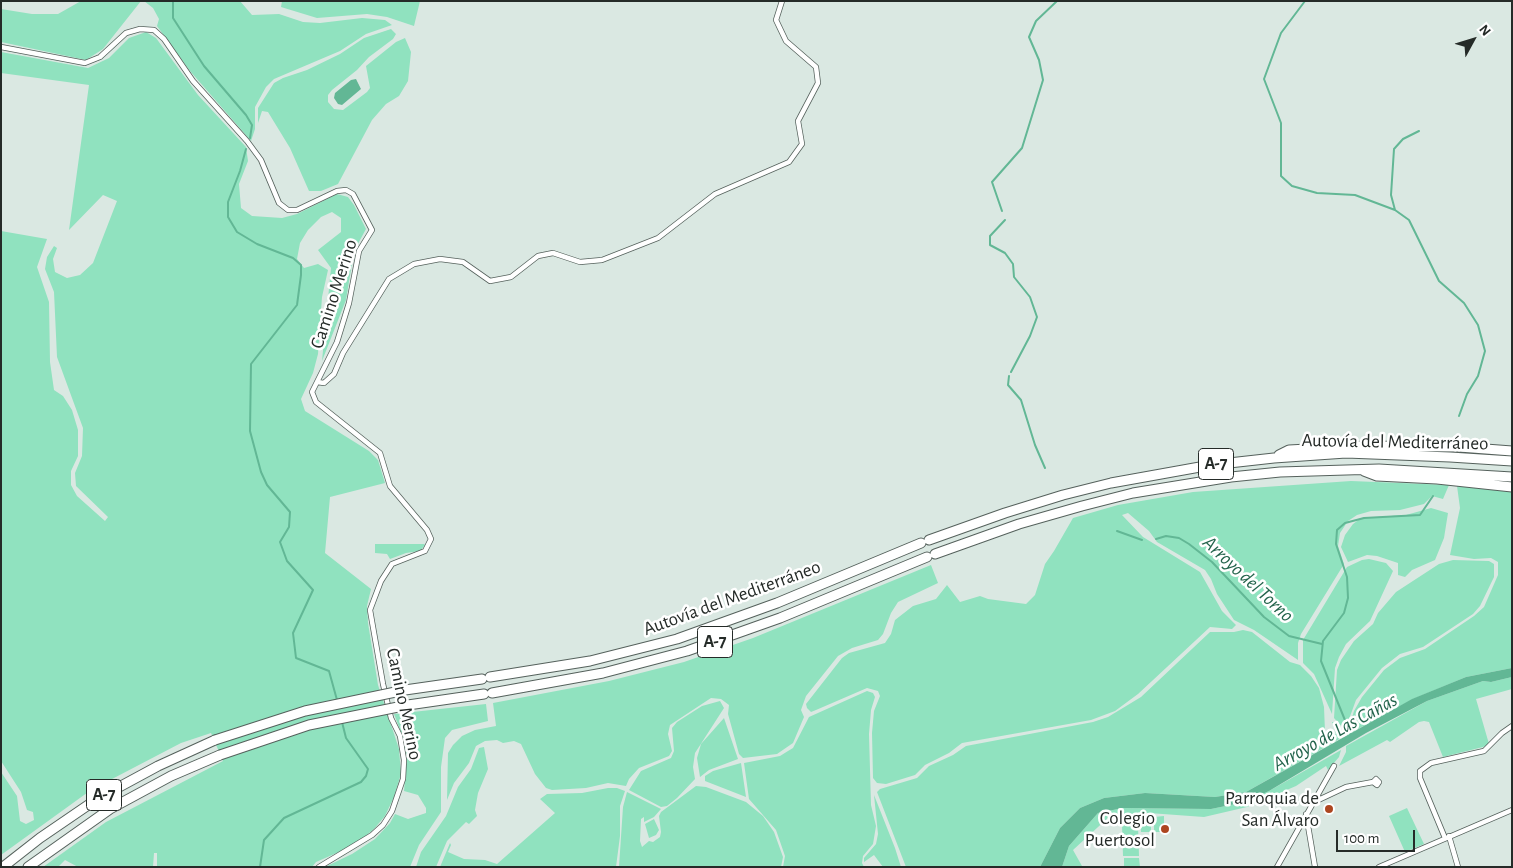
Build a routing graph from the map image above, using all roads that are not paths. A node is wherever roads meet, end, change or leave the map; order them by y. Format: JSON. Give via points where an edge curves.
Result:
{"nodes":[{"id":1,"x":782,"y":1,"type":"edge"},
{"id":2,"x":1,"y":47,"type":"edge"},
{"id":3,"x":317,"y":382,"type":"junction"},
{"id":4,"x":1512,"y":451,"type":"edge"},
{"id":5,"x":1274,"y":458,"type":"junction"},
{"id":6,"x":1512,"y":461,"type":"edge"},
{"id":7,"x":1356,"y":469,"type":"junction"},
{"id":8,"x":1512,"y":476,"type":"edge"},
{"id":9,"x":1512,"y":487,"type":"edge"},
{"id":10,"x":1512,"y":726,"type":"edge"},
{"id":11,"x":1334,"y":766,"type":"dead end"},
{"id":12,"x":1373,"y":782,"type":"dead end"},
{"id":13,"x":1311,"y":804,"type":"junction"},
{"id":14,"x":1512,"y":810,"type":"edge"},
{"id":15,"x":1306,"y":814,"type":"junction"},
{"id":16,"x":1447,"y":837,"type":"junction"},
{"id":17,"x":3,"y":867,"type":"edge"},
{"id":18,"x":28,"y":867,"type":"edge"},
{"id":19,"x":319,"y":867,"type":"edge"},
{"id":20,"x":1277,"y":867,"type":"edge"},
{"id":21,"x":1315,"y":867,"type":"edge"},
{"id":22,"x":1378,"y":867,"type":"edge"},
{"id":23,"x":1458,"y":867,"type":"edge"}],
"edges":[{"from":1,"to":3,"type":"street","via":[[776,20],[786,41],[816,67],[818,83],[798,121],[802,144],[789,162],[715,194],[658,238],[602,260],[580,262],[554,253],[538,256],[511,277],[490,281],[463,262],[440,259],[414,264],[389,278],[343,353],[334,374],[324,383]]},
{"from":2,"to":3,"type":"street","name":"Camino Merino","via":[[85,63],[100,57],[126,33],[154,30],[261,160],[279,203],[288,210],[297,210],[337,191],[346,190],[353,194],[372,230],[359,251],[337,342]]},
{"from":3,"to":19,"type":"street","name":"Camino Merino","via":[[312,392],[316,402],[380,453],[390,486],[431,539],[425,551],[392,564],[370,610],[383,684],[391,718],[400,736],[404,760],[403,778],[392,811],[372,835]]},
{"from":4,"to":5,"type":"highway","via":[[1363,446],[1289,450]]},
{"from":5,"to":6,"type":"highway","name":"Autovía del Mediterráneo","number":"A-7","via":[[1346,454]]},
{"from":5,"to":17,"type":"highway","name":"Autovía del Mediterráneo","number":"A-7","bridge":true,"via":[[1210,465],[1111,483],[1005,513],[777,603],[677,638],[590,661],[405,690],[305,711],[215,740],[149,770],[97,799]]},
{"from":7,"to":8,"type":"highway","name":"Autovía del Mediterráneo","number":"A-7"},
{"from":7,"to":9,"type":"highway","via":[[1377,476]]},
{"from":7,"to":18,"type":"highway","name":"Autovía del Mediterráneo","number":"A-7","bridge":true,"via":[[1231,478],[1133,493],[1019,524],[697,648],[603,674],[408,705],[309,725],[220,754],[171,776],[110,809]]},
{"from":10,"to":16,"type":"street","via":[[1484,751],[1431,763],[1420,771],[1420,778]]},
{"from":11,"to":13,"type":"street"},
{"from":12,"to":13,"type":"street","via":[[1346,787]]},
{"from":13,"to":15,"type":"street"},
{"from":14,"to":16,"type":"street"},
{"from":15,"to":20,"type":"street"},
{"from":15,"to":21,"type":"street"},
{"from":16,"to":22,"type":"street"},
{"from":16,"to":23,"type":"street"}]}
